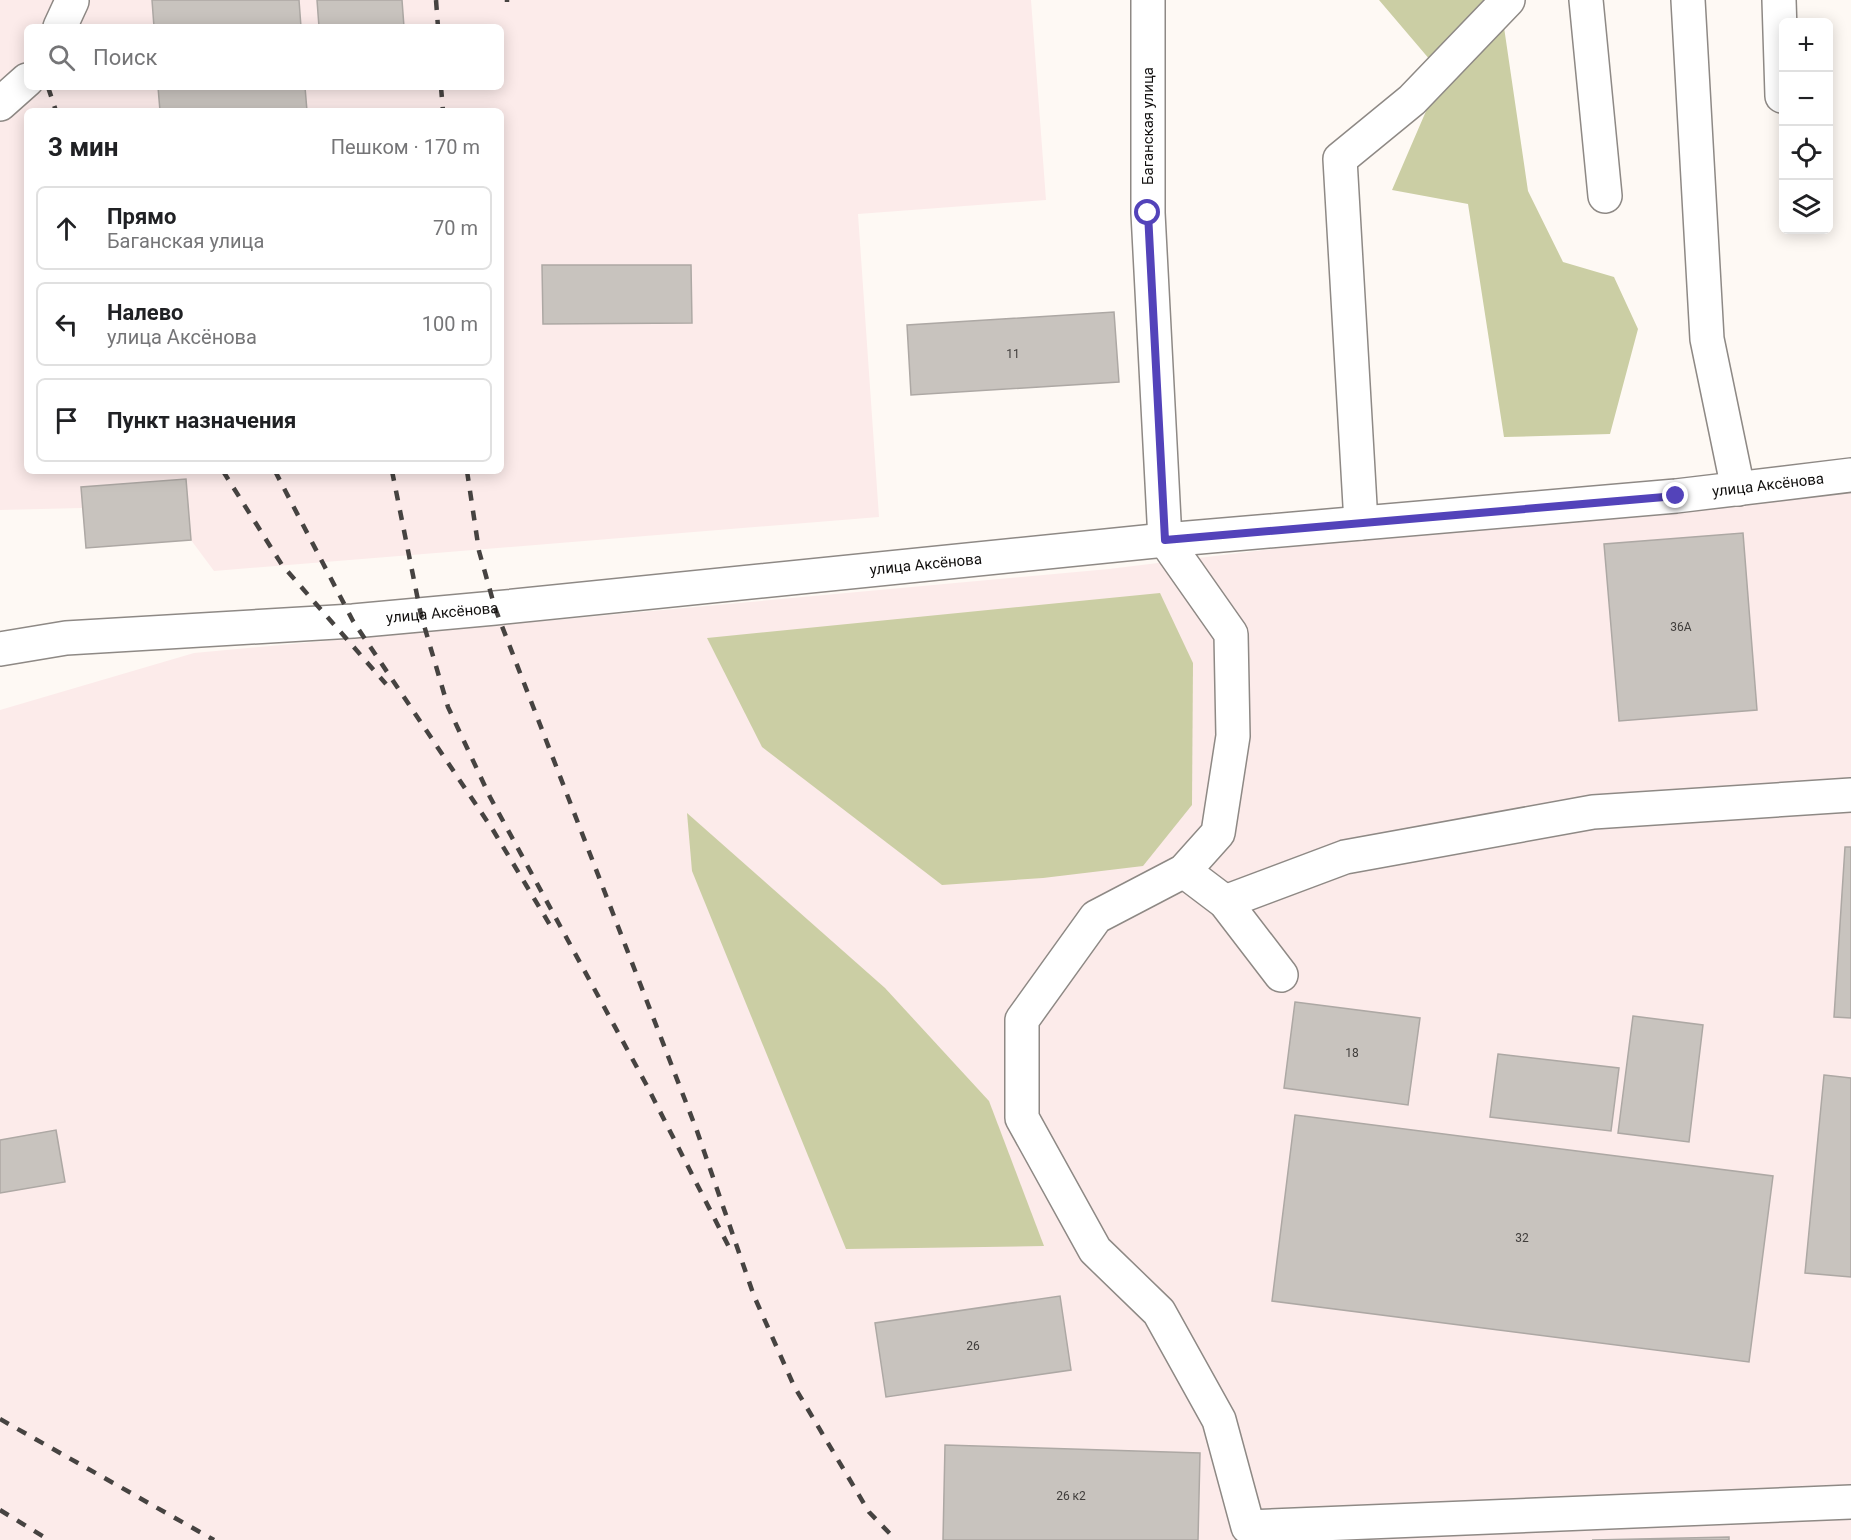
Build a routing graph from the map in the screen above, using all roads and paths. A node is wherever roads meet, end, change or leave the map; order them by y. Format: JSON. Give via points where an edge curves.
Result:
{"nodes":[{"id":1,"x":1148,"y":0,"type":"edge"},
{"id":2,"x":1508,"y":0,"type":"edge"},
{"id":3,"x":1586,"y":0,"type":"edge"},
{"id":4,"x":1688,"y":0,"type":"edge"},
{"id":5,"x":1779,"y":0,"type":"edge"},
{"id":6,"x":1781,"y":72,"type":"edge"},
{"id":7,"x":24,"y":83,"type":"edge"},
{"id":8,"x":0,"y":104,"type":"edge"},
{"id":9,"x":1605,"y":196,"type":"dead end"},
{"id":10,"x":1851,"y":475,"type":"edge"},
{"id":11,"x":1738,"y":489,"type":"junction"},
{"id":12,"x":1361,"y":523,"type":"junction"},
{"id":13,"x":1165,"y":540,"type":"junction"},
{"id":14,"x":0,"y":649,"type":"edge"},
{"id":15,"x":1851,"y":795,"type":"edge"},
{"id":16,"x":1184,"y":871,"type":"junction"},
{"id":17,"x":1225,"y":902,"type":"junction"},
{"id":18,"x":1281,"y":975,"type":"dead end"},
{"id":19,"x":1851,"y":1502,"type":"edge"}],
"edges":[{"from":1,"to":13,"type":"street","name":"Баганская улица","via":[[1148,213]]},
{"from":2,"to":12,"type":"street","via":[[1412,100],[1340,159]]},
{"from":3,"to":9,"type":"street"},
{"from":4,"to":11,"type":"street","via":[[1707,339]]},
{"from":5,"to":6,"type":"street"},
{"from":7,"to":8,"type":"street"},
{"from":10,"to":11,"type":"street","name":"улица Аксёнова"},
{"from":11,"to":12,"type":"street","name":"улица Аксёнова"},
{"from":12,"to":13,"type":"street","name":"улица Аксёнова"},
{"from":13,"to":14,"type":"street","name":"улица Аксёнова","via":[[495,608],[353,621],[66,638]]},
{"from":13,"to":16,"type":"street","via":[[1231,634],[1233,736],[1218,833]]},
{"from":15,"to":17,"type":"street","via":[[1593,812],[1345,857]]},
{"from":16,"to":17,"type":"street"},
{"from":16,"to":19,"type":"street","via":[[1096,917],[1022,1020],[1022,1118],[1095,1250],[1159,1312],[1219,1420],[1248,1527]]},
{"from":17,"to":18,"type":"street"}]}
